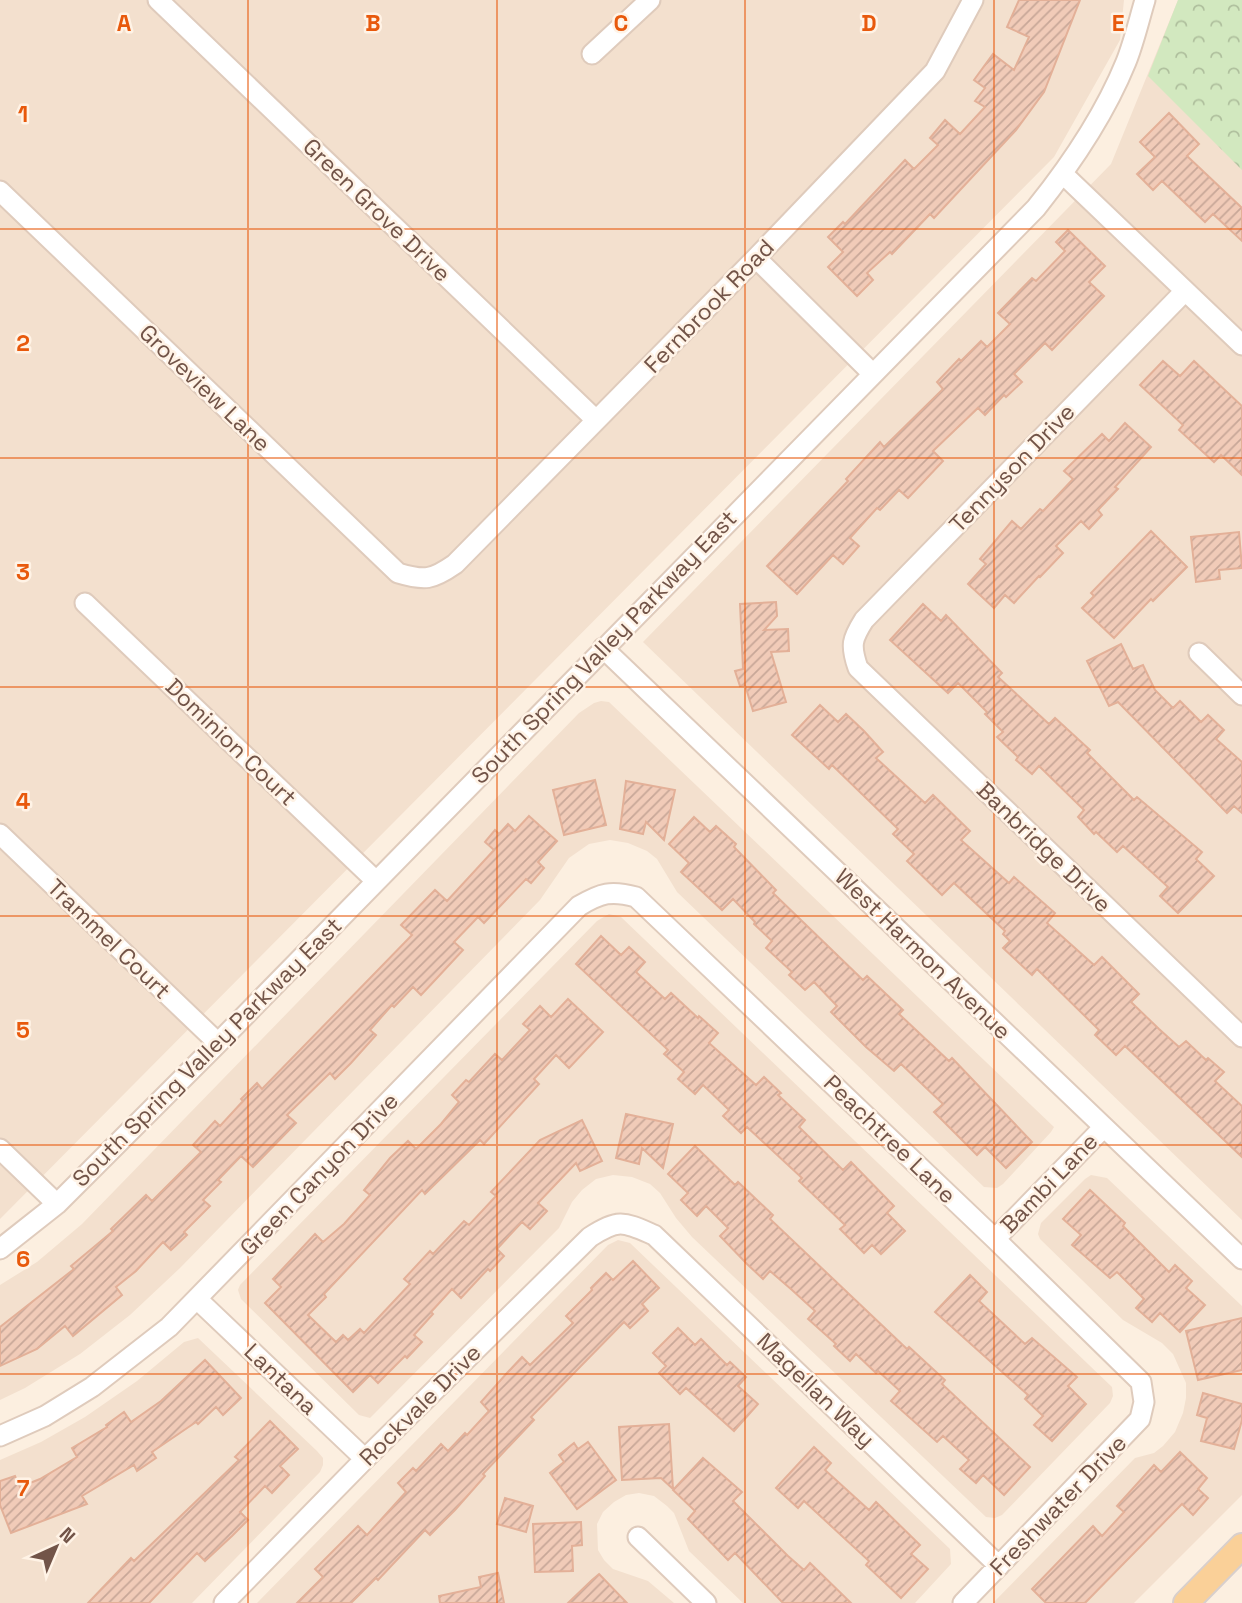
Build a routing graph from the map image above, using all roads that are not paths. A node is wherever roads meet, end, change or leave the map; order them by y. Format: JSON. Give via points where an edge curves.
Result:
{"nodes":[{"id":1,"x":158,"y":0,"type":"edge"},
{"id":2,"x":650,"y":0,"type":"edge"},
{"id":3,"x":973,"y":0,"type":"edge"},
{"id":4,"x":1145,"y":0,"type":"edge"},
{"id":5,"x":592,"y":54,"type":"dead end"},
{"id":6,"x":1063,"y":174,"type":"junction"},
{"id":7,"x":0,"y":191,"type":"edge"},
{"id":8,"x":756,"y":258,"type":"junction"},
{"id":9,"x":1185,"y":291,"type":"junction"},
{"id":10,"x":1242,"y":345,"type":"edge"},
{"id":11,"x":873,"y":374,"type":"junction"},
{"id":12,"x":596,"y":420,"type":"junction"},
{"id":13,"x":415,"y":578,"type":"joint"},
{"id":14,"x":85,"y":603,"type":"dead end"},
{"id":15,"x":603,"y":648,"type":"junction"},
{"id":16,"x":852,"y":652,"type":"joint"},
{"id":17,"x":1199,"y":653,"type":"dead end"},
{"id":18,"x":1242,"y":695,"type":"edge"},
{"id":19,"x":0,"y":834,"type":"edge"},
{"id":20,"x":376,"y":881,"type":"junction"},
{"id":21,"x":619,"y":892,"type":"joint"},
{"id":22,"x":1242,"y":1037,"type":"edge"},
{"id":23,"x":218,"y":1043,"type":"junction"},
{"id":24,"x":1104,"y":1127,"type":"junction"},
{"id":25,"x":0,"y":1149,"type":"edge"},
{"id":26,"x":57,"y":1204,"type":"junction"},
{"id":27,"x":627,"y":1223,"type":"joint"},
{"id":28,"x":995,"y":1239,"type":"junction"},
{"id":29,"x":0,"y":1249,"type":"edge"},
{"id":30,"x":1242,"y":1259,"type":"edge"},
{"id":31,"x":197,"y":1299,"type":"junction"},
{"id":32,"x":1144,"y":1402,"type":"joint"},
{"id":33,"x":0,"y":1436,"type":"edge"},
{"id":34,"x":365,"y":1460,"type":"junction"},
{"id":35,"x":638,"y":1537,"type":"dead end"},
{"id":36,"x":1242,"y":1546,"type":"edge"},
{"id":37,"x":999,"y":1566,"type":"junction"},
{"id":38,"x":224,"y":1603,"type":"edge"},
{"id":39,"x":706,"y":1603,"type":"edge"},
{"id":40,"x":963,"y":1603,"type":"edge"},
{"id":41,"x":1185,"y":1603,"type":"edge"}],
"edges":[{"from":1,"to":12,"type":"street","name":"Green Grove Drive"},
{"from":2,"to":5,"type":"street"},
{"from":3,"to":8,"type":"street","name":"Fernbrook Road","via":[[935,71]]},
{"from":4,"to":6,"type":"street","name":"South Spring Valley Parkway East","via":[[1127,60],[1100,118]]},
{"from":6,"to":9,"type":"street"},
{"from":6,"to":11,"type":"street","name":"South Spring Valley Parkway East","via":[[1036,208]]},
{"from":7,"to":13,"type":"street","name":"Groveview Lane","via":[[397,573]]},
{"from":8,"to":11,"type":"street"},
{"from":8,"to":12,"type":"street","name":"Fernbrook Road"},
{"from":9,"to":10,"type":"street"},
{"from":9,"to":16,"type":"street","name":"Tennyson Drive","via":[[864,620],[853,637]]},
{"from":11,"to":15,"type":"street","name":"South Spring Valley Parkway East"},
{"from":12,"to":13,"type":"street","name":"Fernbrook Road","via":[[455,564],[436,577]]},
{"from":14,"to":20,"type":"street","name":"Dominion Court"},
{"from":15,"to":20,"type":"street","name":"South Spring Valley Parkway East"},
{"from":15,"to":24,"type":"street","name":"West Harmon Avenue"},
{"from":16,"to":22,"type":"street","name":"Banbridge Drive","via":[[858,667]]},
{"from":17,"to":18,"type":"street"},
{"from":19,"to":23,"type":"street","name":"Trammel Court"},
{"from":20,"to":23,"type":"street","name":"South Spring Valley Parkway East"},
{"from":21,"to":28,"type":"street","name":"Peachtree Lane","via":[[636,897]]},
{"from":21,"to":31,"type":"street","name":"Green Canyon Drive","via":[[598,895],[579,906]]},
{"from":23,"to":26,"type":"street","name":"South Spring Valley Parkway East"},
{"from":24,"to":28,"type":"street","name":"Bambi Lane"},
{"from":24,"to":30,"type":"street","name":"West Harmon Avenue"},
{"from":25,"to":26,"type":"street"},
{"from":26,"to":29,"type":"street","name":"South Spring Valley Parkway East"},
{"from":27,"to":34,"type":"street","name":"Rockvale Drive","via":[[607,1226],[590,1237]]},
{"from":27,"to":37,"type":"street","name":"Magellan Way","via":[[654,1235]]},
{"from":28,"to":32,"type":"street","name":"Peachtree Lane","via":[[1141,1382]]},
{"from":31,"to":33,"type":"street","name":"Green Canyon Drive","via":[[92,1387],[46,1416]]},
{"from":31,"to":34,"type":"street","name":"Lantana"},
{"from":32,"to":37,"type":"street","name":"Freshwater Drive","via":[[1140,1419]]},
{"from":34,"to":38,"type":"street","name":"Rockvale Drive"},
{"from":35,"to":39,"type":"street"},
{"from":36,"to":41,"type":"main road"},
{"from":37,"to":40,"type":"street","name":"Freshwater Drive"}]}
